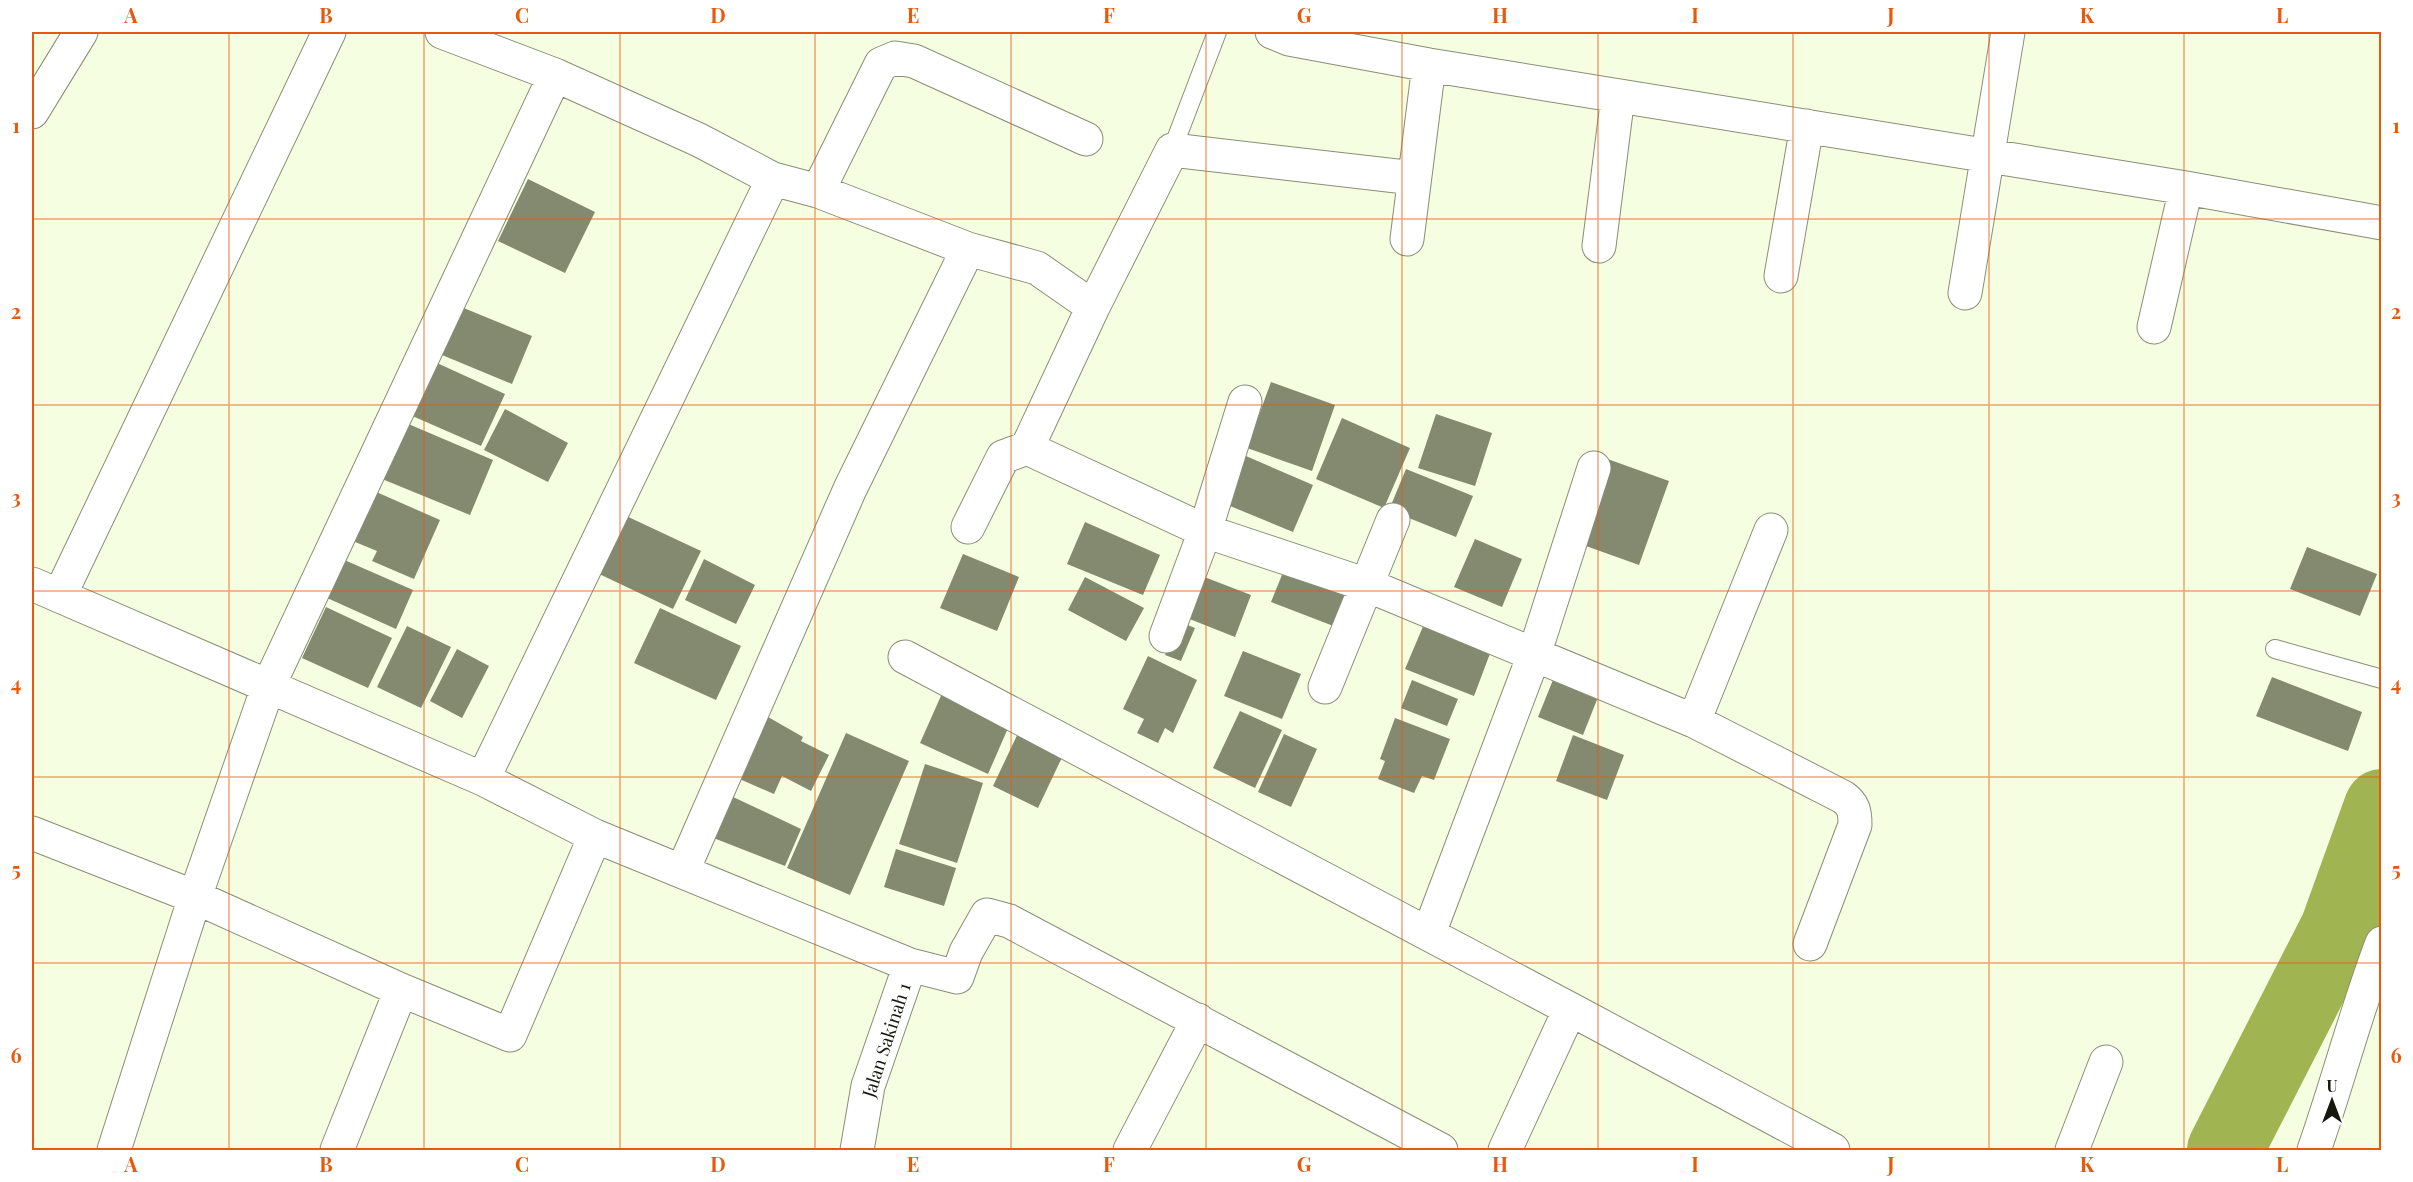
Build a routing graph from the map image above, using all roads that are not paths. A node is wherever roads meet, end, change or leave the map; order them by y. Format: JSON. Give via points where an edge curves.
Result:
{"nodes":[{"id":1,"x":81,"y":32,"type":"edge"},
{"id":2,"x":329,"y":32,"type":"edge"},
{"id":3,"x":442,"y":32,"type":"edge"},
{"id":4,"x":1217,"y":32,"type":"edge"},
{"id":5,"x":1272,"y":32,"type":"edge"},
{"id":6,"x":2008,"y":32,"type":"edge"},
{"id":7,"x":1429,"y":65,"type":"junction"},
{"id":8,"x":555,"y":75,"type":"junction"},
{"id":9,"x":1618,"y":96,"type":"junction"},
{"id":10,"x":32,"y":111,"type":"edge"},
{"id":11,"x":1807,"y":126,"type":"junction"},
{"id":12,"x":1086,"y":139,"type":"dead end"},
{"id":13,"x":1172,"y":150,"type":"junction"},
{"id":14,"x":1988,"y":156,"type":"junction"},
{"id":15,"x":1414,"y":178,"type":"junction"},
{"id":16,"x":773,"y":179,"type":"junction"},
{"id":17,"x":2186,"y":188,"type":"junction"},
{"id":18,"x":818,"y":191,"type":"junction"},
{"id":19,"x":2382,"y":223,"type":"edge"},
{"id":20,"x":1407,"y":239,"type":"dead end"},
{"id":21,"x":1599,"y":246,"type":"dead end"},
{"id":22,"x":968,"y":249,"type":"junction"},
{"id":23,"x":1781,"y":276,"type":"dead end"},
{"id":24,"x":1965,"y":293,"type":"dead end"},
{"id":25,"x":1093,"y":307,"type":"junction"},
{"id":26,"x":2154,"y":327,"type":"dead end"},
{"id":27,"x":1245,"y":402,"type":"dead end"},
{"id":28,"x":1027,"y":448,"type":"junction"},
{"id":29,"x":1594,"y":468,"type":"dead end"},
{"id":30,"x":1393,"y":520,"type":"dead end"},
{"id":31,"x":968,"y":527,"type":"dead end"},
{"id":32,"x":1771,"y":530,"type":"dead end"},
{"id":33,"x":1205,"y":531,"type":"junction"},
{"id":34,"x":1367,"y":585,"type":"junction"},
{"id":35,"x":46,"y":590,"type":"edge"},
{"id":36,"x":1166,"y":636,"type":"dead end"},
{"id":37,"x":2275,"y":649,"type":"dead end"},
{"id":38,"x":1534,"y":655,"type":"junction"},
{"id":39,"x":905,"y":657,"type":"dead end"},
{"id":40,"x":2382,"y":679,"type":"edge"},
{"id":41,"x":268,"y":687,"type":"junction"},
{"id":42,"x":1324,"y":687,"type":"dead end"},
{"id":43,"x":1694,"y":721,"type":"junction"},
{"id":44,"x":483,"y":779,"type":"junction"},
{"id":45,"x":32,"y":833,"type":"edge"},
{"id":46,"x":595,"y":836,"type":"junction"},
{"id":47,"x":683,"y":870,"type":"junction"},
{"id":48,"x":195,"y":897,"type":"junction"},
{"id":49,"x":1429,"y":933,"type":"junction"},
{"id":50,"x":2382,"y":943,"type":"edge"},
{"id":51,"x":1810,"y":944,"type":"dead end"},
{"id":52,"x":910,"y":965,"type":"junction"},
{"id":53,"x":2374,"y":981,"type":"edge"},
{"id":54,"x":401,"y":990,"type":"junction"},
{"id":55,"x":1570,"y":1009,"type":"junction"},
{"id":56,"x":1198,"y":1020,"type":"junction"},
{"id":57,"x":2106,"y":1062,"type":"dead end"},
{"id":58,"x":114,"y":1150,"type":"edge"},
{"id":59,"x":337,"y":1150,"type":"edge"},
{"id":60,"x":857,"y":1150,"type":"edge"},
{"id":61,"x":1130,"y":1150,"type":"edge"},
{"id":62,"x":1441,"y":1150,"type":"edge"},
{"id":63,"x":1505,"y":1150,"type":"edge"},
{"id":64,"x":1833,"y":1150,"type":"edge"},
{"id":65,"x":2072,"y":1150,"type":"edge"},
{"id":66,"x":2314,"y":1150,"type":"edge"}],
"edges":[{"from":1,"to":10,"type":"street"},
{"from":2,"to":35,"type":"street"},
{"from":3,"to":8,"type":"street"},
{"from":4,"to":13,"type":"lane"},
{"from":5,"to":7,"type":"street","via":[[1289,39]]},
{"from":6,"to":14,"type":"street"},
{"from":7,"to":9,"type":"street"},
{"from":7,"to":15,"type":"street"},
{"from":8,"to":16,"type":"street","via":[[699,140]]},
{"from":8,"to":41,"type":"street"},
{"from":9,"to":11,"type":"street"},
{"from":9,"to":21,"type":"street"},
{"from":11,"to":14,"type":"street"},
{"from":11,"to":23,"type":"street"},
{"from":12,"to":18,"type":"street","via":[[914,60],[895,58],[881,64]]},
{"from":13,"to":15,"type":"street"},
{"from":13,"to":25,"type":"street"},
{"from":14,"to":17,"type":"street"},
{"from":14,"to":24,"type":"street"},
{"from":15,"to":20,"type":"street"},
{"from":16,"to":18,"type":"street"},
{"from":16,"to":44,"type":"street"},
{"from":17,"to":19,"type":"street"},
{"from":17,"to":26,"type":"street"},
{"from":18,"to":22,"type":"street"},
{"from":22,"to":25,"type":"street","via":[[1037,268]]},
{"from":22,"to":47,"type":"street","via":[[850,489]]},
{"from":25,"to":28,"type":"street"},
{"from":27,"to":33,"type":"street"},
{"from":28,"to":31,"type":"street","via":[[1003,457]]},
{"from":28,"to":33,"type":"street"},
{"from":29,"to":38,"type":"street"},
{"from":30,"to":34,"type":"street"},
{"from":32,"to":43,"type":"street"},
{"from":33,"to":34,"type":"street"},
{"from":33,"to":36,"type":"street"},
{"from":34,"to":38,"type":"street"},
{"from":34,"to":42,"type":"street"},
{"from":35,"to":41,"type":"street"},
{"from":37,"to":40,"type":"lane"},
{"from":38,"to":43,"type":"street"},
{"from":38,"to":49,"type":"street"},
{"from":39,"to":49,"type":"street"},
{"from":41,"to":44,"type":"street"},
{"from":41,"to":48,"type":"street"},
{"from":43,"to":51,"type":"street","via":[[1851,803],[1855,825]]},
{"from":44,"to":46,"type":"street"},
{"from":45,"to":48,"type":"street"},
{"from":46,"to":47,"type":"street"},
{"from":46,"to":54,"type":"street","via":[[510,1035]]},
{"from":47,"to":52,"type":"street"},
{"from":48,"to":54,"type":"street"},
{"from":48,"to":58,"type":"street"},
{"from":49,"to":55,"type":"street"},
{"from":50,"to":53,"type":"street"},
{"from":52,"to":56,"type":"street","via":[[957,977],[987,915],[1009,921]]},
{"from":52,"to":60,"type":"street","name":"Jalan Sakinah 1","via":[[868,1086]]},
{"from":53,"to":66,"type":"street"},
{"from":54,"to":59,"type":"street"},
{"from":55,"to":63,"type":"street"},
{"from":55,"to":64,"type":"street"},
{"from":56,"to":61,"type":"street"},
{"from":56,"to":62,"type":"street"},
{"from":57,"to":65,"type":"street"}]}
